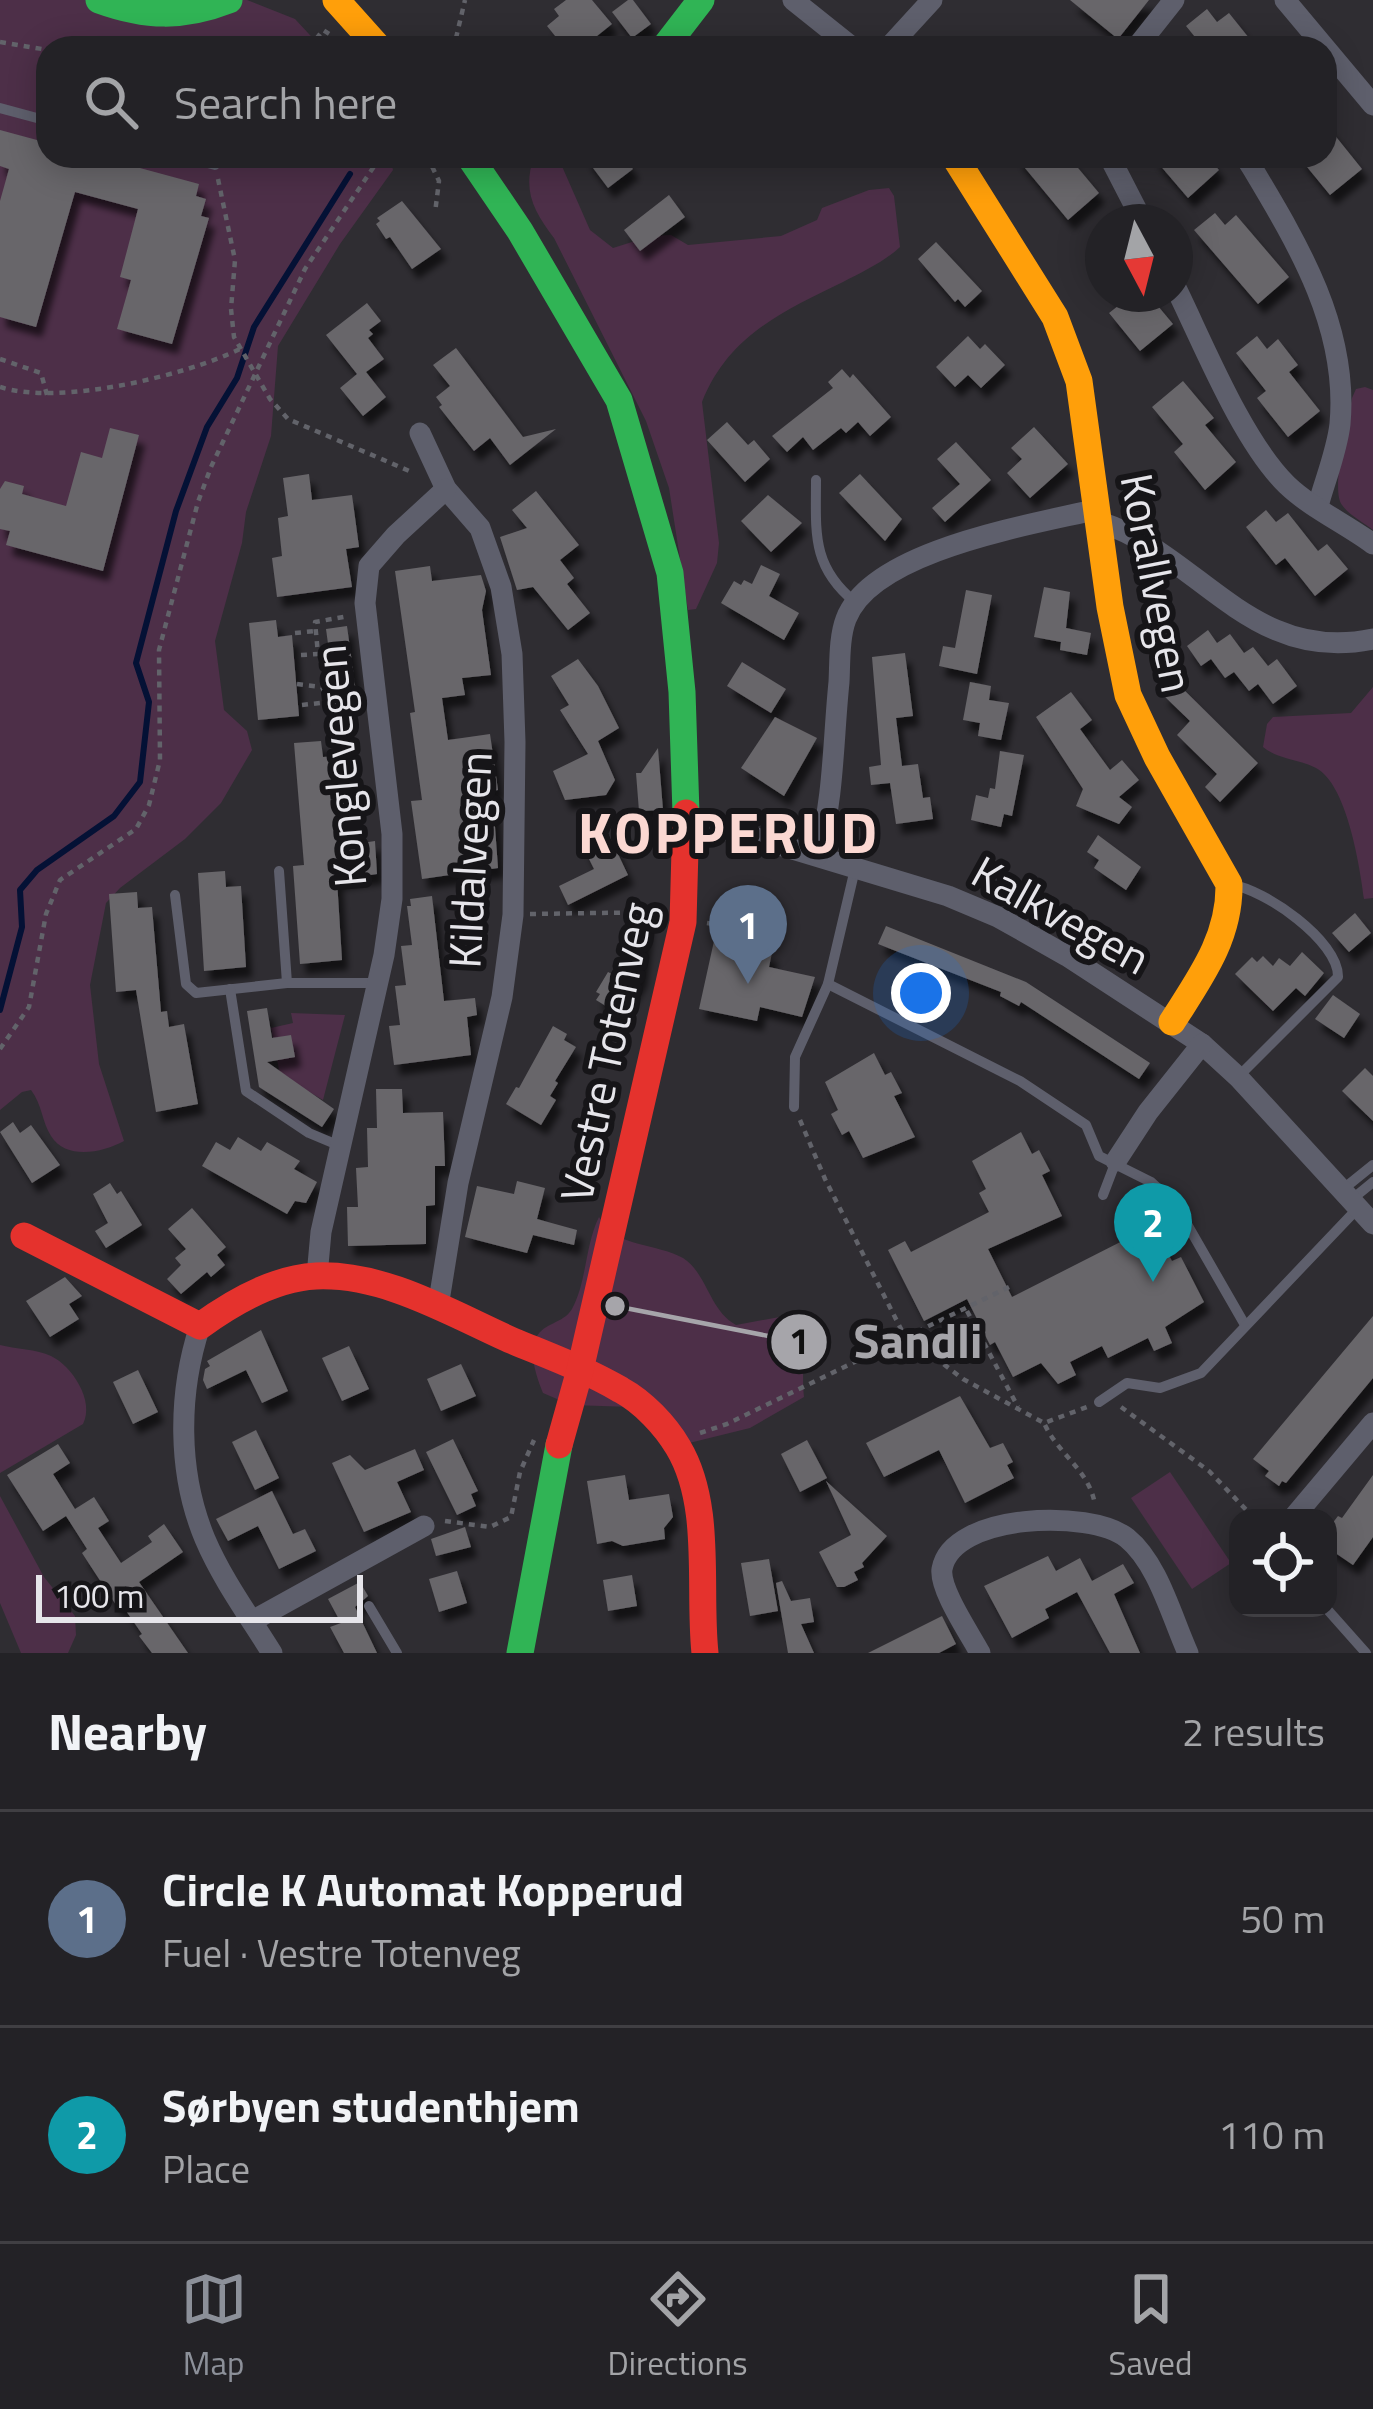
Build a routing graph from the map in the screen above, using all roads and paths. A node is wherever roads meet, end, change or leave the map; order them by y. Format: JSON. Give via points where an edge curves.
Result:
{"nodes":[{"id":1,"x":99,"y":0,"type":"edge"},
{"id":2,"x":229,"y":0,"type":"edge"},
{"id":3,"x":336,"y":0,"type":"edge"},
{"id":4,"x":465,"y":0,"type":"edge"},
{"id":5,"x":701,"y":0,"type":"edge"},
{"id":6,"x":793,"y":0,"type":"edge"},
{"id":7,"x":932,"y":0,"type":"edge"},
{"id":8,"x":1174,"y":0,"type":"edge"},
{"id":9,"x":1285,"y":0,"type":"edge"},
{"id":10,"x":368,"y":36,"type":"edge"},
{"id":11,"x":456,"y":36,"type":"edge"},
{"id":12,"x":673,"y":36,"type":"edge"},
{"id":13,"x":838,"y":36,"type":"edge"},
{"id":14,"x":899,"y":36,"type":"edge"},
{"id":15,"x":1152,"y":36,"type":"edge"},
{"id":16,"x":1315,"y":36,"type":"edge"},
{"id":17,"x":0,"y":42,"type":"edge"},
{"id":18,"x":36,"y":48,"type":"edge"},
{"id":19,"x":1337,"y":62,"type":"edge"},
{"id":20,"x":1373,"y":105,"type":"edge"},
{"id":21,"x":0,"y":108,"type":"edge"},
{"id":22,"x":36,"y":118,"type":"edge"},
{"id":23,"x":216,"y":168,"type":"edge"},
{"id":24,"x":373,"y":168,"type":"edge"},
{"id":25,"x":433,"y":168,"type":"edge"},
{"id":26,"x":485,"y":168,"type":"edge"},
{"id":27,"x":962,"y":168,"type":"edge"},
{"id":28,"x":1115,"y":168,"type":"edge"},
{"id":29,"x":1252,"y":168,"type":"edge"},
{"id":30,"x":1134,"y":204,"type":"edge"},
{"id":31,"x":434,"y":213,"type":"dead end"},
{"id":32,"x":1188,"y":312,"type":"edge"},
{"id":33,"x":241,"y":350,"type":"junction"},
{"id":34,"x":0,"y":359,"type":"edge"},
{"id":35,"x":257,"y":374,"type":"junction"},
{"id":36,"x":0,"y":387,"type":"edge"},
{"id":37,"x":46,"y":395,"type":"junction"},
{"id":38,"x":420,"y":433,"type":"dead end"},
{"id":39,"x":816,"y":479,"type":"dead end"},
{"id":40,"x":446,"y":489,"type":"junction"},
{"id":41,"x":1318,"y":506,"type":"junction"},
{"id":42,"x":1099,"y":515,"type":"junction"},
{"id":43,"x":1373,"y":544,"type":"edge"},
{"id":44,"x":855,"y":602,"type":"junction"},
{"id":45,"x":367,"y":614,"type":"junction"},
{"id":46,"x":316,"y":631,"type":"junction"},
{"id":47,"x":296,"y":632,"type":"dead end"},
{"id":48,"x":1373,"y":638,"type":"edge"},
{"id":49,"x":301,"y":656,"type":"dead end"},
{"id":50,"x":297,"y":684,"type":"dead end"},
{"id":51,"x":377,"y":698,"type":"junction"},
{"id":52,"x":329,"y":702,"type":"junction"},
{"id":53,"x":302,"y":705,"type":"dead end"},
{"id":54,"x":687,"y":829,"type":"junction"},
{"id":55,"x":818,"y":855,"type":"junction"},
{"id":56,"x":856,"y":866,"type":"junction"},
{"id":57,"x":279,"y":871,"type":"dead end"},
{"id":58,"x":1229,"y":884,"type":"junction"},
{"id":59,"x":175,"y":895,"type":"dead end"},
{"id":60,"x":513,"y":915,"type":"junction"},
{"id":61,"x":689,"y":918,"type":"junction"},
{"id":62,"x":731,"y":927,"type":"dead end"},
{"id":63,"x":378,"y":982,"type":"junction"},
{"id":64,"x":287,"y":983,"type":"junction"},
{"id":65,"x":828,"y":984,"type":"junction"},
{"id":66,"x":230,"y":989,"type":"junction"},
{"id":67,"x":1172,"y":1022,"type":"junction"},
{"id":68,"x":1202,"y":1044,"type":"junction"},
{"id":69,"x":0,"y":1049,"type":"edge"},
{"id":70,"x":1238,"y":1077,"type":"junction"},
{"id":71,"x":794,"y":1107,"type":"joint"},
{"id":72,"x":340,"y":1146,"type":"junction"},
{"id":73,"x":1116,"y":1161,"type":"junction"},
{"id":74,"x":1373,"y":1165,"type":"edge"},
{"id":75,"x":1373,"y":1182,"type":"edge"},
{"id":76,"x":1103,"y":1195,"type":"dead end"},
{"id":77,"x":1356,"y":1206,"type":"edge"},
{"id":78,"x":1143,"y":1225,"type":"dead end"},
{"id":79,"x":1190,"y":1226,"type":"junction"},
{"id":80,"x":24,"y":1236,"type":"dead end"},
{"id":81,"x":316,"y":1276,"type":"junction"},
{"id":82,"x":1009,"y":1287,"type":"dead end"},
{"id":83,"x":438,"y":1307,"type":"junction"},
{"id":84,"x":966,"y":1310,"type":"junction"},
{"id":85,"x":1245,"y":1325,"type":"junction"},
{"id":86,"x":200,"y":1326,"type":"junction"},
{"id":87,"x":908,"y":1337,"type":"junction"},
{"id":88,"x":580,"y":1370,"type":"junction"},
{"id":89,"x":1099,"y":1402,"type":"junction"},
{"id":90,"x":565,"y":1412,"type":"junction"},
{"id":91,"x":1021,"y":1412,"type":"junction"},
{"id":92,"x":1044,"y":1423,"type":"junction"},
{"id":93,"x":1373,"y":1423,"type":"edge"},
{"id":94,"x":676,"y":1438,"type":"junction"},
{"id":95,"x":1245,"y":1509,"type":"edge"},
{"id":96,"x":1301,"y":1509,"type":"edge"},
{"id":97,"x":1096,"y":1522,"type":"junction"},
{"id":98,"x":424,"y":1526,"type":"joint"},
{"id":99,"x":369,"y":1606,"type":"dead end"},
{"id":100,"x":1334,"y":1617,"type":"edge"},
{"id":101,"x":252,"y":1621,"type":"junction"},
{"id":102,"x":272,"y":1653,"type":"edge"},
{"id":103,"x":397,"y":1653,"type":"edge"},
{"id":104,"x":520,"y":1653,"type":"edge"},
{"id":105,"x":705,"y":1653,"type":"edge"},
{"id":106,"x":980,"y":1653,"type":"edge"},
{"id":107,"x":1188,"y":1653,"type":"edge"},
{"id":108,"x":1366,"y":1653,"type":"edge"}],
"edges":[{"from":1,"to":2,"type":"street","via":[[159,18]]},
{"from":3,"to":10,"type":"street"},
{"from":4,"to":11,"type":"path"},
{"from":5,"to":12,"type":"street"},
{"from":6,"to":13,"type":"street"},
{"from":7,"to":14,"type":"street"},
{"from":8,"to":15,"type":"street"},
{"from":9,"to":16,"type":"street"},
{"from":17,"to":18,"type":"path"},
{"from":19,"to":20,"type":"street"},
{"from":21,"to":22,"type":"lane"},
{"from":23,"to":33,"type":"path","via":[[235,260],[231,326]]},
{"from":24,"to":35,"type":"path","via":[[305,269]]},
{"from":25,"to":31,"type":"path"},
{"from":26,"to":54,"type":"street","name":"Vestre Totenveg","via":[[619,400],[670,572]]},
{"from":27,"to":42,"type":"street","name":"Korallvegen","via":[[1055,317],[1079,381]]},
{"from":28,"to":30,"type":"street"},
{"from":29,"to":41,"type":"street","via":[[1319,288],[1332,343],[1340,429]]},
{"from":32,"to":41,"type":"street","via":[[1266,458]]},
{"from":33,"to":35,"type":"path"},
{"from":33,"to":37,"type":"path","via":[[115,386]]},
{"from":34,"to":37,"type":"path","via":[[41,374]]},
{"from":35,"to":40,"type":"path","via":[[288,419]]},
{"from":35,"to":69,"type":"path","via":[[198,502],[159,650],[160,760],[149,805],[136,829],[60,880],[29,1007]]},
{"from":36,"to":37,"type":"path"},
{"from":38,"to":40,"type":"street","name":"Kildalvegen"},
{"from":39,"to":44,"type":"lane","via":[[824,571]]},
{"from":40,"to":45,"type":"street","name":"Konglevegen","via":[[369,566]]},
{"from":40,"to":60,"type":"street","name":"Kildalvegen","via":[[480,528],[512,655]]},
{"from":41,"to":43,"type":"street"},
{"from":42,"to":44,"type":"street","via":[[928,554],[886,572]]},
{"from":42,"to":48,"type":"street","via":[[1248,618],[1323,641]]},
{"from":42,"to":58,"type":"street","name":"Korallvegen","via":[[1129,695]]},
{"from":44,"to":55,"type":"street","via":[[844,622],[830,810]]},
{"from":45,"to":46,"type":"path","via":[[323,619]]},
{"from":45,"to":51,"type":"street","name":"Konglevegen"},
{"from":46,"to":47,"type":"path"},
{"from":46,"to":49,"type":"path","via":[[318,654]]},
{"from":50,"to":52,"type":"path","via":[[322,687]]},
{"from":51,"to":52,"type":"path"},
{"from":51,"to":63,"type":"street","name":"Konglevegen","via":[[392,834],[392,899]]},
{"from":52,"to":53,"type":"path"},
{"from":54,"to":55,"type":"street","name":"Kalkvegen","via":[[730,830]]},
{"from":54,"to":61,"type":"street","name":"Vestre Totenveg"},
{"from":55,"to":56,"type":"street","name":"Kalkvegen"},
{"from":56,"to":65,"type":"lane"},
{"from":56,"to":67,"type":"street","name":"Kalkvegen","via":[[998,917]]},
{"from":57,"to":64,"type":"lane"},
{"from":58,"to":67,"type":"street","via":[[1232,906],[1221,941]]},
{"from":58,"to":70,"type":"lane","via":[[1263,893],[1327,947],[1339,969]]},
{"from":59,"to":66,"type":"lane","via":[[186,984],[196,993]]},
{"from":60,"to":61,"type":"path","via":[[658,911]]},
{"from":60,"to":83,"type":"street","name":"Kildalvegen"},
{"from":61,"to":62,"type":"path"},
{"from":61,"to":88,"type":"street","name":"Vestre Totenveg"},
{"from":63,"to":64,"type":"lane"},
{"from":63,"to":72,"type":"street","name":"Konglevegen"},
{"from":64,"to":66,"type":"lane"},
{"from":65,"to":71,"type":"lane","via":[[795,1057]]},
{"from":65,"to":73,"type":"lane","via":[[1020,1081],[1086,1126],[1099,1156]]},
{"from":66,"to":72,"type":"lane","via":[[246,1091]]},
{"from":67,"to":68,"type":"street","name":"Kalkvegen"},
{"from":68,"to":70,"type":"street","name":"Kalkvegen"},
{"from":68,"to":73,"type":"street"},
{"from":70,"to":77,"type":"street","name":"Kalkvegen"},
{"from":71,"to":87,"type":"path"},
{"from":72,"to":81,"type":"street","name":"Konglevegen"},
{"from":73,"to":76,"type":"lane"},
{"from":73,"to":79,"type":"lane","via":[[1151,1182]]},
{"from":74,"to":77,"type":"lane"},
{"from":75,"to":77,"type":"lane"},
{"from":77,"to":85,"type":"lane"},
{"from":78,"to":79,"type":"path"},
{"from":79,"to":85,"type":"lane"},
{"from":80,"to":86,"type":"street"},
{"from":81,"to":83,"type":"street"},
{"from":81,"to":86,"type":"street","via":[[245,1297]]},
{"from":82,"to":84,"type":"path"},
{"from":83,"to":88,"type":"street"},
{"from":84,"to":87,"type":"path"},
{"from":84,"to":91,"type":"path"},
{"from":85,"to":89,"type":"lane","via":[[1201,1372],[1160,1388],[1127,1383]]},
{"from":86,"to":101,"type":"street","via":[[184,1392],[193,1501],[205,1540]]},
{"from":87,"to":91,"type":"path"},
{"from":87,"to":94,"type":"path","via":[[727,1424]]},
{"from":88,"to":90,"type":"street","name":"Vestre Totenveg"},
{"from":88,"to":94,"type":"street","via":[[624,1391]]},
{"from":89,"to":92,"type":"path"},
{"from":89,"to":95,"type":"path","via":[[1164,1435]]},
{"from":90,"to":98,"type":"path","via":[[549,1408],[521,1467],[511,1517],[490,1527],[435,1520]]},
{"from":90,"to":104,"type":"street","name":"Vestre Totenveg"},
{"from":91,"to":92,"type":"path"},
{"from":92,"to":97,"type":"path","via":[[1088,1480]]},
{"from":93,"to":96,"type":"street"},
{"from":94,"to":105,"type":"street","via":[[695,1488]]},
{"from":97,"to":106,"type":"street","via":[[1004,1525],[946,1560],[942,1575]]},
{"from":97,"to":107,"type":"street","via":[[1128,1539],[1152,1573]]},
{"from":98,"to":101,"type":"street"},
{"from":99,"to":103,"type":"lane"},
{"from":100,"to":108,"type":"lane"},
{"from":101,"to":102,"type":"street"}]}
